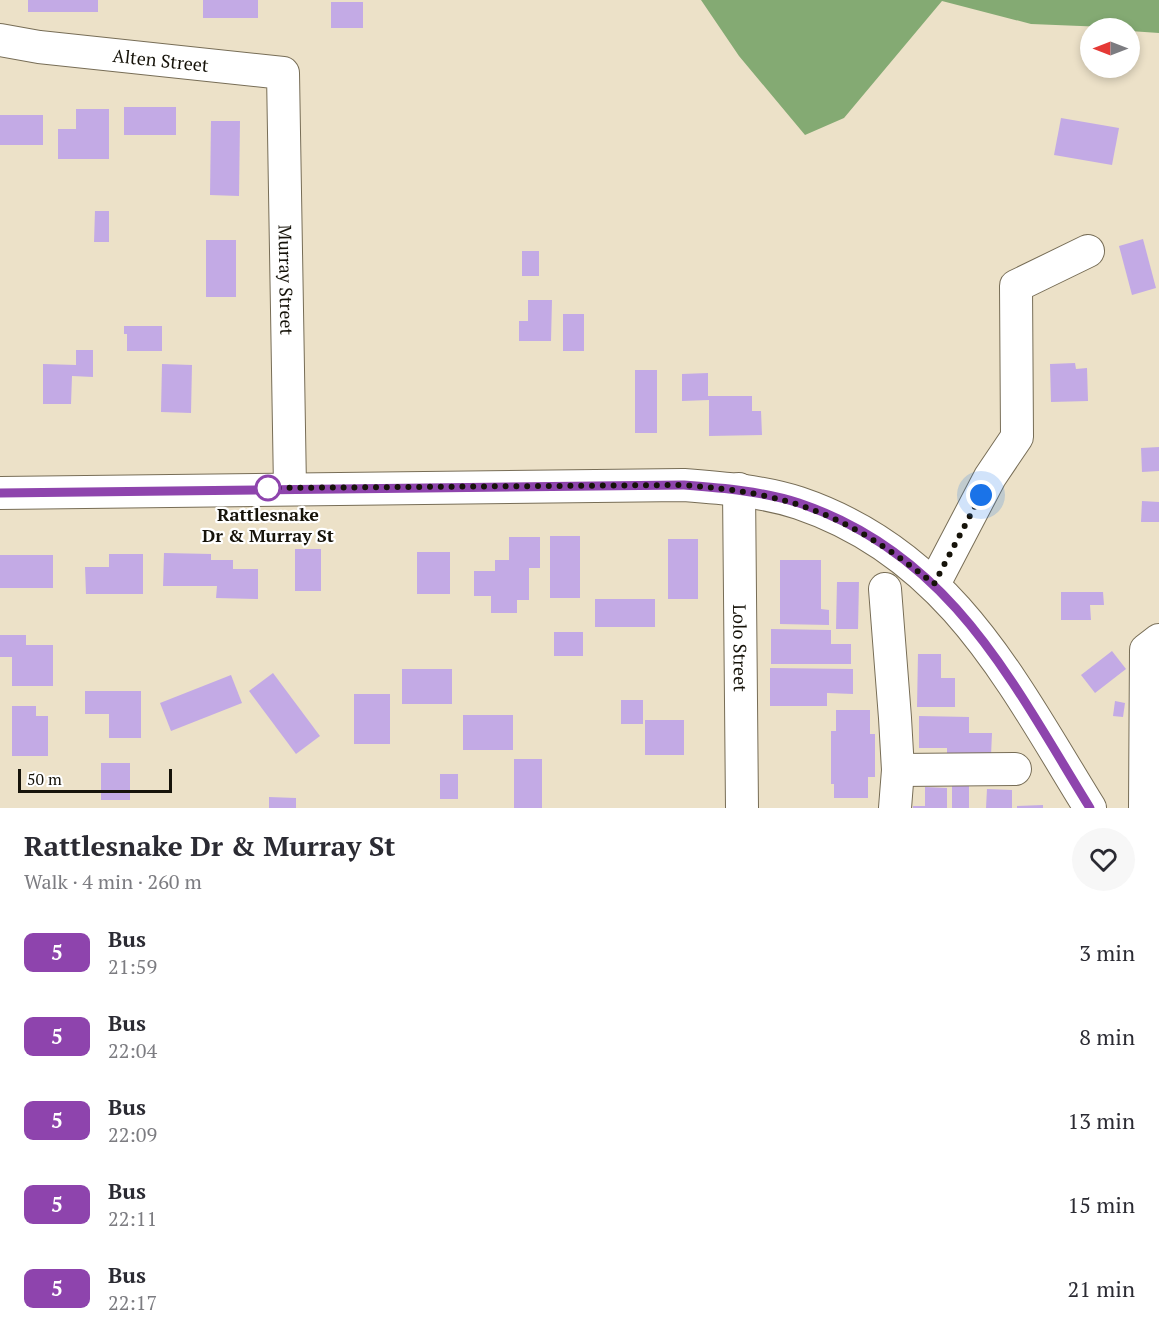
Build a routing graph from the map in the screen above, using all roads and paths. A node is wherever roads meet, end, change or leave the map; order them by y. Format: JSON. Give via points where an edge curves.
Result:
{"nodes":[{"id":1,"x":0,"y":40,"type":"edge"},
{"id":2,"x":283,"y":73,"type":"joint"},
{"id":3,"x":1088,"y":251,"type":"dead end"},
{"id":4,"x":290,"y":488,"type":"junction"},
{"id":5,"x":739,"y":489,"type":"junction"},
{"id":6,"x":0,"y":493,"type":"edge"},
{"id":7,"x":934,"y":584,"type":"junction"},
{"id":8,"x":885,"y":589,"type":"dead end"},
{"id":9,"x":1159,"y":640,"type":"edge"},
{"id":10,"x":1015,"y":769,"type":"dead end"},
{"id":11,"x":898,"y":770,"type":"junction"},
{"id":12,"x":742,"y":808,"type":"edge"},
{"id":13,"x":895,"y":808,"type":"edge"},
{"id":14,"x":1090,"y":808,"type":"edge"},
{"id":15,"x":1145,"y":808,"type":"edge"}],
"edges":[{"from":1,"to":2,"type":"street","name":"Alten Street"},
{"from":2,"to":4,"type":"street","name":"Murray Street"},
{"from":3,"to":7,"type":"street","via":[[1016,286],[1017,437],[990,477]]},
{"from":4,"to":5,"type":"street","via":[[683,485]]},
{"from":4,"to":6,"type":"street"},
{"from":5,"to":7,"type":"street","via":[[799,503],[850,524],[895,552]]},
{"from":5,"to":12,"type":"street","name":"Lolo Street"},
{"from":7,"to":14,"type":"street","via":[[984,640]]},
{"from":8,"to":11,"type":"street"},
{"from":9,"to":15,"type":"street","via":[[1146,650]]},
{"from":10,"to":11,"type":"street"},
{"from":11,"to":13,"type":"street"}]}
